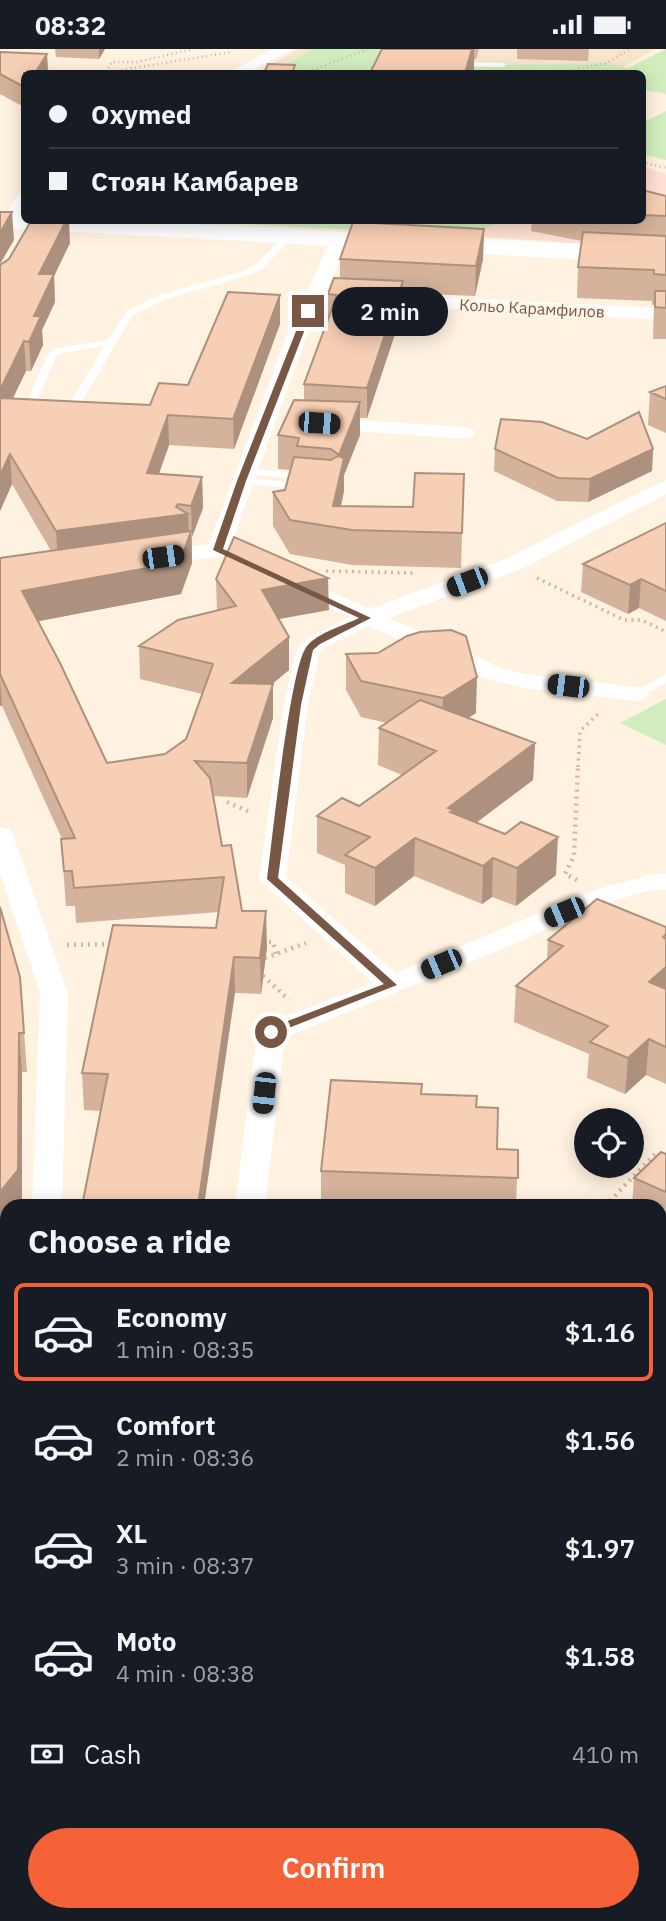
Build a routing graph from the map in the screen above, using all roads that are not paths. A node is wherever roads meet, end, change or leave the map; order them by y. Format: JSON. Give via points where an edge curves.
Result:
{"nodes":[{"id":1,"x":285,"y":49,"type":"edge"},
{"id":2,"x":447,"y":64,"type":"edge"},
{"id":3,"x":502,"y":65,"type":"dead end"},
{"id":4,"x":242,"y":70,"type":"edge"},
{"id":5,"x":21,"y":211,"type":"edge"},
{"id":6,"x":17,"y":228,"type":"edge"},
{"id":7,"x":289,"y":236,"type":"junction"},
{"id":8,"x":340,"y":239,"type":"junction"},
{"id":9,"x":666,"y":256,"type":"edge"},
{"id":10,"x":314,"y":297,"type":"junction"},
{"id":11,"x":666,"y":314,"type":"edge"},
{"id":12,"x":111,"y":342,"type":"junction"},
{"id":13,"x":35,"y":419,"type":"edge"},
{"id":14,"x":265,"y":420,"type":"junction"},
{"id":15,"x":55,"y":421,"type":"edge"},
{"id":16,"x":465,"y":433,"type":"dead end"},
{"id":17,"x":243,"y":476,"type":"junction"},
{"id":18,"x":310,"y":477,"type":"edge"},
{"id":19,"x":666,"y":486,"type":"edge"},
{"id":20,"x":318,"y":487,"type":"edge"},
{"id":21,"x":218,"y":550,"type":"junction"},
{"id":22,"x":240,"y":559,"type":"edge"},
{"id":23,"x":136,"y":561,"type":"edge"},
{"id":24,"x":275,"y":575,"type":"edge"},
{"id":25,"x":367,"y":618,"type":"junction"},
{"id":26,"x":666,"y":678,"type":"edge"},
{"id":27,"x":636,"y":694,"type":"joint"},
{"id":28,"x":0,"y":835,"type":"edge"},
{"id":29,"x":666,"y":882,"type":"edge"},
{"id":30,"x":392,"y":985,"type":"junction"},
{"id":31,"x":47,"y":1199,"type":"edge"},
{"id":32,"x":251,"y":1199,"type":"edge"}],
"edges":[{"from":1,"to":4,"type":"street"},
{"from":2,"to":3,"type":"lane"},
{"from":5,"to":6,"type":"street"},
{"from":6,"to":7,"type":"street"},
{"from":7,"to":8,"type":"street"},
{"from":7,"to":12,"type":"lane","via":[[249,272],[163,297],[130,313]]},
{"from":8,"to":9,"type":"street"},
{"from":8,"to":10,"type":"street"},
{"from":10,"to":11,"type":"street","name":"Кольо Карамфилов"},
{"from":10,"to":14,"type":"street"},
{"from":12,"to":13,"type":"lane","via":[[68,347],[52,356],[25,414]]},
{"from":12,"to":15,"type":"lane","via":[[68,416]]},
{"from":14,"to":16,"type":"street"},
{"from":14,"to":17,"type":"street"},
{"from":17,"to":18,"type":"lane"},
{"from":17,"to":20,"type":"lane"},
{"from":17,"to":21,"type":"street"},
{"from":19,"to":25,"type":"street","via":[[511,565]]},
{"from":21,"to":22,"type":"street"},
{"from":21,"to":23,"type":"street"},
{"from":24,"to":25,"type":"street"},
{"from":25,"to":27,"type":"street","via":[[496,674]]},
{"from":25,"to":30,"type":"street","via":[[309,649],[296,705],[272,879]]},
{"from":26,"to":27,"type":"lane"},
{"from":28,"to":31,"type":"street","via":[[54,993]]},
{"from":29,"to":30,"type":"street","via":[[604,896]]},
{"from":30,"to":32,"type":"street","via":[[271,1032]]}]}
